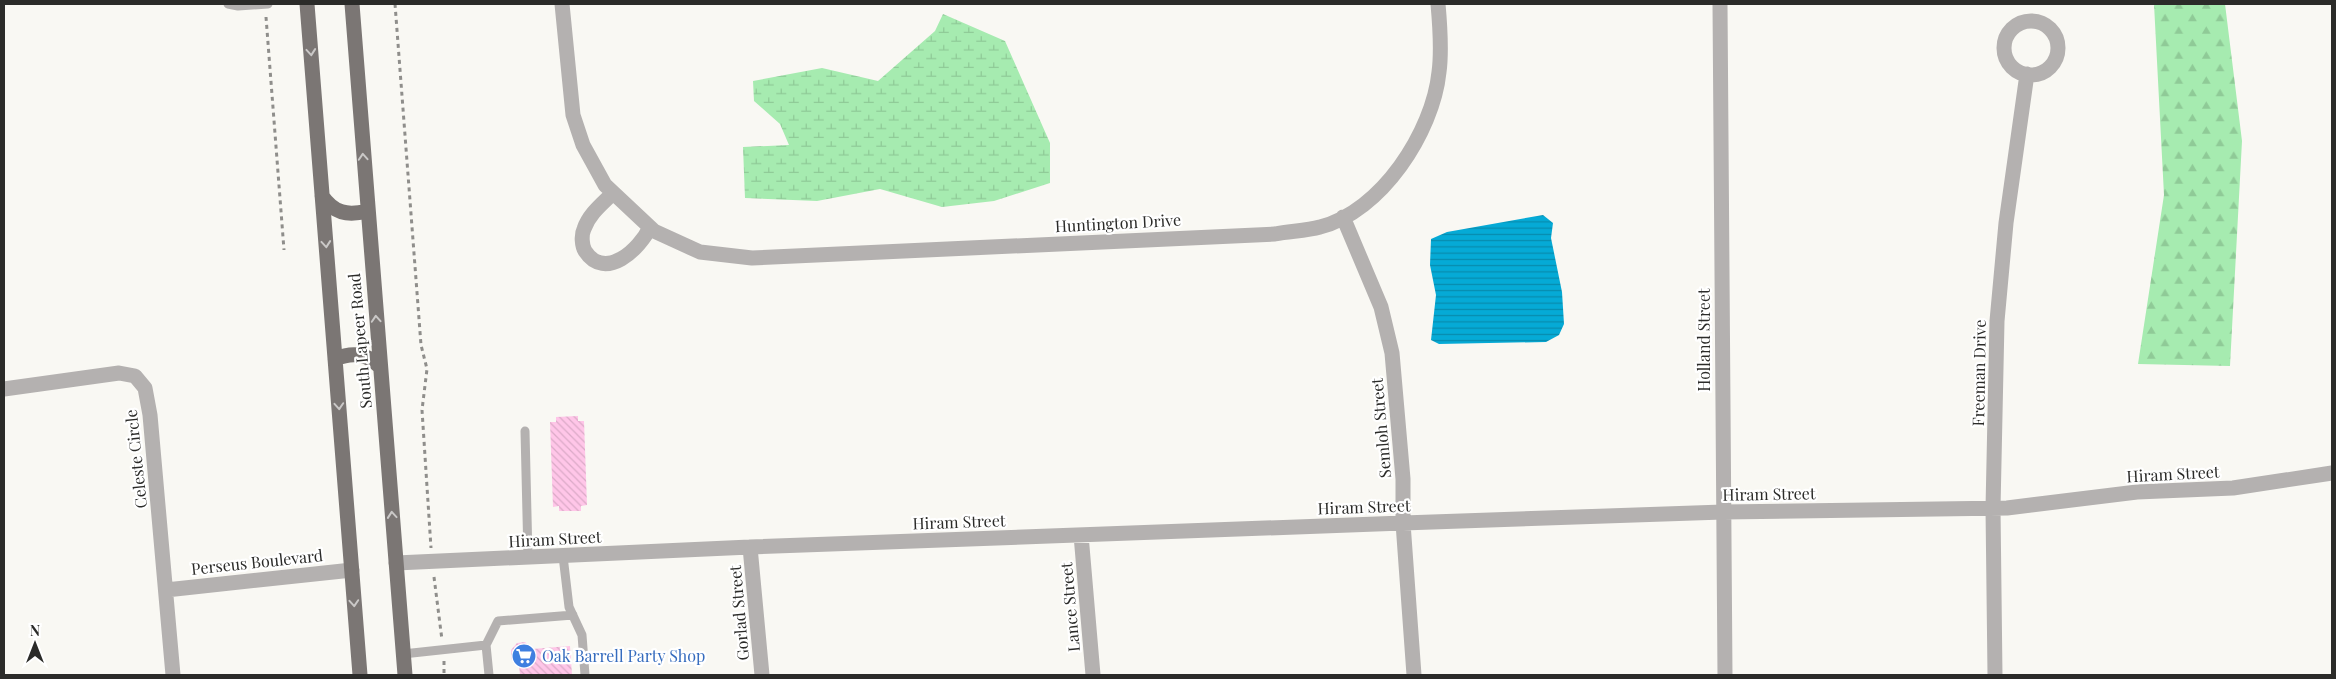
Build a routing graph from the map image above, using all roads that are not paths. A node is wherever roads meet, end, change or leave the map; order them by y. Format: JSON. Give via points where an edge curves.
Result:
{"nodes":[{"id":1,"x":228,"y":4,"type":"edge"},
{"id":2,"x":268,"y":4,"type":"edge"},
{"id":3,"x":307,"y":4,"type":"edge"},
{"id":4,"x":352,"y":4,"type":"edge"},
{"id":5,"x":562,"y":4,"type":"edge"},
{"id":6,"x":1438,"y":4,"type":"edge"},
{"id":7,"x":1720,"y":4,"type":"edge"},
{"id":8,"x":2027,"y":74,"type":"dead end"},
{"id":9,"x":613,"y":193,"type":"junction"},
{"id":10,"x":322,"y":196,"type":"junction"},
{"id":11,"x":368,"y":211,"type":"junction"},
{"id":12,"x":1343,"y":217,"type":"junction"},
{"id":13,"x":650,"y":227,"type":"junction"},
{"id":14,"x":335,"y":359,"type":"junction"},
{"id":15,"x":380,"y":367,"type":"junction"},
{"id":16,"x":4,"y":389,"type":"edge"},
{"id":17,"x":525,"y":431,"type":"dead end"},
{"id":18,"x":2332,"y":473,"type":"edge"},
{"id":19,"x":1993,"y":508,"type":"junction"},
{"id":20,"x":1723,"y":512,"type":"junction"},
{"id":21,"x":1403,"y":523,"type":"junction"},
{"id":22,"x":1081,"y":535,"type":"junction"},
{"id":23,"x":750,"y":547,"type":"junction"},
{"id":24,"x":563,"y":556,"type":"junction"},
{"id":25,"x":528,"y":557,"type":"junction"},
{"id":26,"x":396,"y":564,"type":"junction"},
{"id":27,"x":352,"y":570,"type":"junction"},
{"id":28,"x":166,"y":590,"type":"junction"},
{"id":29,"x":573,"y":614,"type":"junction"},
{"id":30,"x":486,"y":645,"type":"junction"},
{"id":31,"x":403,"y":654,"type":"junction"},
{"id":32,"x":173,"y":675,"type":"edge"},
{"id":33,"x":360,"y":675,"type":"edge"},
{"id":34,"x":405,"y":675,"type":"edge"},
{"id":35,"x":489,"y":675,"type":"edge"},
{"id":36,"x":585,"y":675,"type":"edge"},
{"id":37,"x":762,"y":675,"type":"edge"},
{"id":38,"x":1093,"y":675,"type":"edge"},
{"id":39,"x":1414,"y":675,"type":"edge"},
{"id":40,"x":1725,"y":675,"type":"edge"},
{"id":41,"x":1995,"y":675,"type":"edge"}],
"edges":[{"from":1,"to":2,"type":"lane"},
{"from":3,"to":10,"type":"main road","name":"South Lapeer Road","one_way":true},
{"from":11,"to":4,"type":"main road","name":"South Lapeer Road","one_way":true},
{"from":5,"to":9,"type":"street","name":"Huntington Drive","via":[[573,115],[582,145]]},
{"from":6,"to":12,"type":"street","name":"Huntington Drive","via":[[1439,73],[1427,116],[1413,146],[1392,178],[1374,198]]},
{"from":7,"to":20,"type":"street","name":"Holland Street"},
{"from":8,"to":19,"type":"street","name":"Freeman Drive","via":[[2006,224],[1997,320]]},
{"from":9,"to":13,"type":"street","name":"Huntington Drive"},
{"from":9,"to":13,"type":"street","via":[[593,213],[583,230],[583,248],[593,260],[601,264],[620,260],[638,247]]},
{"from":10,"to":11,"type":"main road","via":[[340,212]]},
{"from":10,"to":14,"type":"main road","name":"South Lapeer Road","one_way":true},
{"from":15,"to":11,"type":"main road","name":"South Lapeer Road","one_way":true},
{"from":12,"to":13,"type":"street","name":"Huntington Drive","via":[[1321,227],[1275,234],[752,258],[700,252]]},
{"from":12,"to":21,"type":"street","name":"Semloh Street","via":[[1382,307],[1392,353],[1403,479]]},
{"from":14,"to":15,"type":"main road","via":[[361,354]]},
{"from":14,"to":27,"type":"main road","name":"South Lapeer Road","one_way":true},
{"from":26,"to":15,"type":"main road","name":"South Lapeer Road","one_way":true},
{"from":16,"to":28,"type":"street","name":"Celeste Circle","via":[[118,373],[135,376],[145,388]]},
{"from":17,"to":25,"type":"lane"},
{"from":18,"to":19,"type":"street","name":"Hiram Street","via":[[2233,488],[2137,492]]},
{"from":19,"to":20,"type":"street","name":"Hiram Street"},
{"from":19,"to":41,"type":"street","name":"Freeman Drive"},
{"from":20,"to":21,"type":"street","name":"Hiram Street"},
{"from":20,"to":40,"type":"street","name":"Holland Street"},
{"from":21,"to":22,"type":"street","name":"Hiram Street"},
{"from":21,"to":39,"type":"street","name":"Semloh Street"},
{"from":22,"to":23,"type":"street","name":"Hiram Street"},
{"from":22,"to":38,"type":"street","name":"Lance Street"},
{"from":23,"to":24,"type":"street","name":"Hiram Street"},
{"from":23,"to":37,"type":"street","name":"Gorlad Street"},
{"from":24,"to":25,"type":"street","name":"Hiram Street"},
{"from":24,"to":29,"type":"lane","via":[[569,606]]},
{"from":25,"to":26,"type":"street","name":"Hiram Street"},
{"from":26,"to":31,"type":"main road","name":"South Lapeer Road"},
{"from":27,"to":28,"type":"street","name":"Perseus Boulevard"},
{"from":27,"to":33,"type":"main road","name":"South Lapeer Road","one_way":true},
{"from":28,"to":32,"type":"street","name":"Celeste Circle"},
{"from":29,"to":30,"type":"lane","via":[[498,621]]},
{"from":29,"to":36,"type":"lane","via":[[582,635]]},
{"from":30,"to":31,"type":"lane"},
{"from":30,"to":35,"type":"lane"},
{"from":31,"to":34,"type":"main road","name":"South Lapeer Road"}]}
